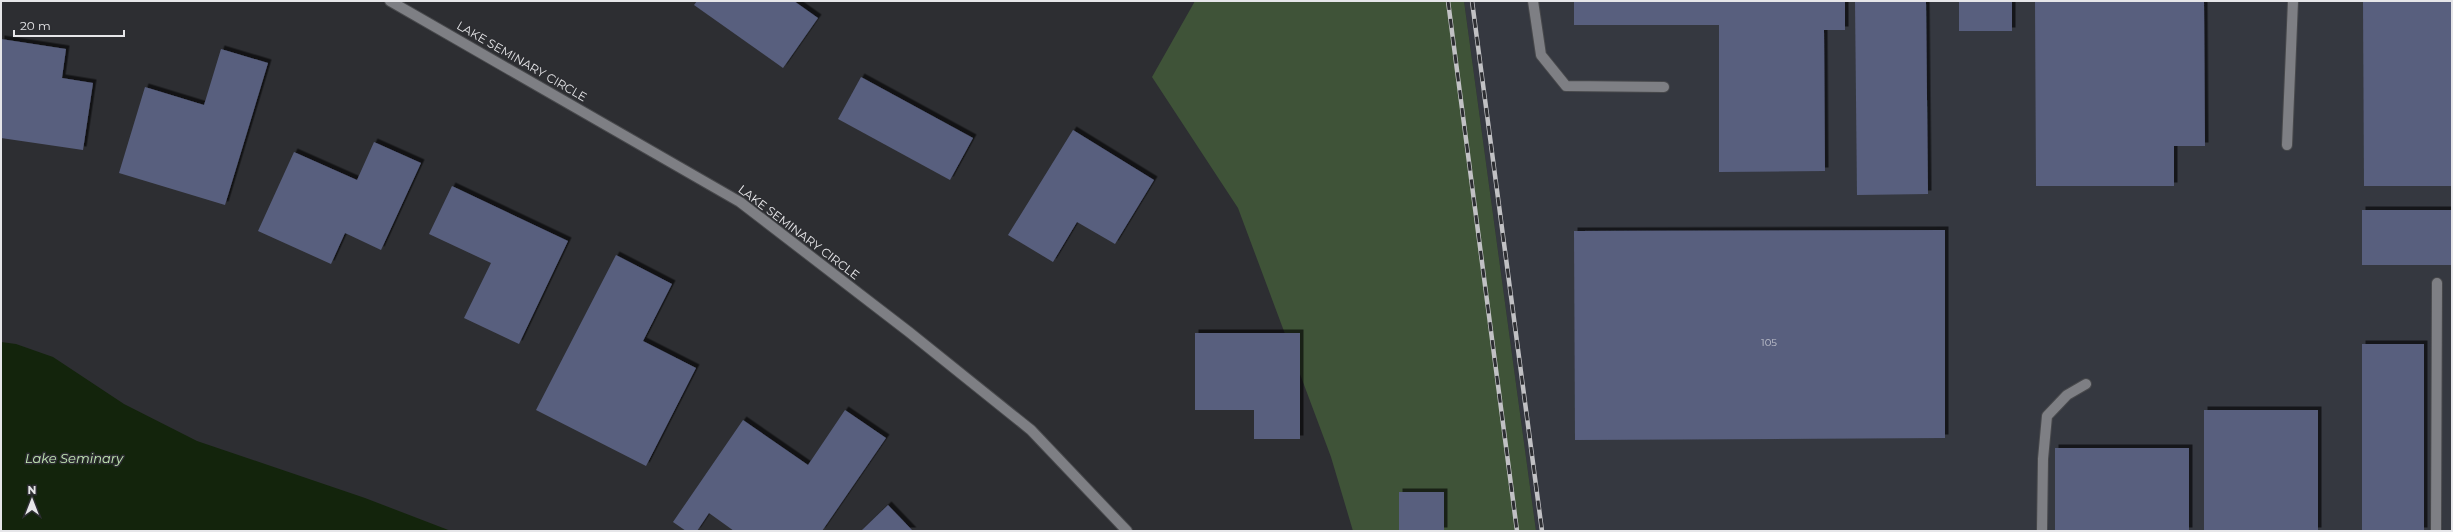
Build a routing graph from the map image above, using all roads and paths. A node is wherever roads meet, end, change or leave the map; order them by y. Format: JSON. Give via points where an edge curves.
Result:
{"nodes":[{"id":1,"x":390,"y":1,"type":"edge"},
{"id":2,"x":1533,"y":1,"type":"edge"},
{"id":3,"x":2293,"y":1,"type":"edge"},
{"id":4,"x":1664,"y":87,"type":"dead end"},
{"id":5,"x":2288,"y":145,"type":"dead end"},
{"id":6,"x":2437,"y":283,"type":"dead end"},
{"id":7,"x":2086,"y":384,"type":"dead end"},
{"id":8,"x":1127,"y":531,"type":"edge"},
{"id":9,"x":2042,"y":531,"type":"edge"},
{"id":10,"x":2436,"y":531,"type":"edge"}],
"edges":[{"from":1,"to":8,"type":"street","name":"LAKE SEMINARY CIRCLE","via":[[740,202],[1031,430]]},
{"from":2,"to":4,"type":"street","via":[[1541,55],[1566,86]]},
{"from":3,"to":5,"type":"street"},
{"from":6,"to":10,"type":"street"},
{"from":7,"to":9,"type":"street","via":[[2067,395],[2047,416],[2042,459]]}]}
